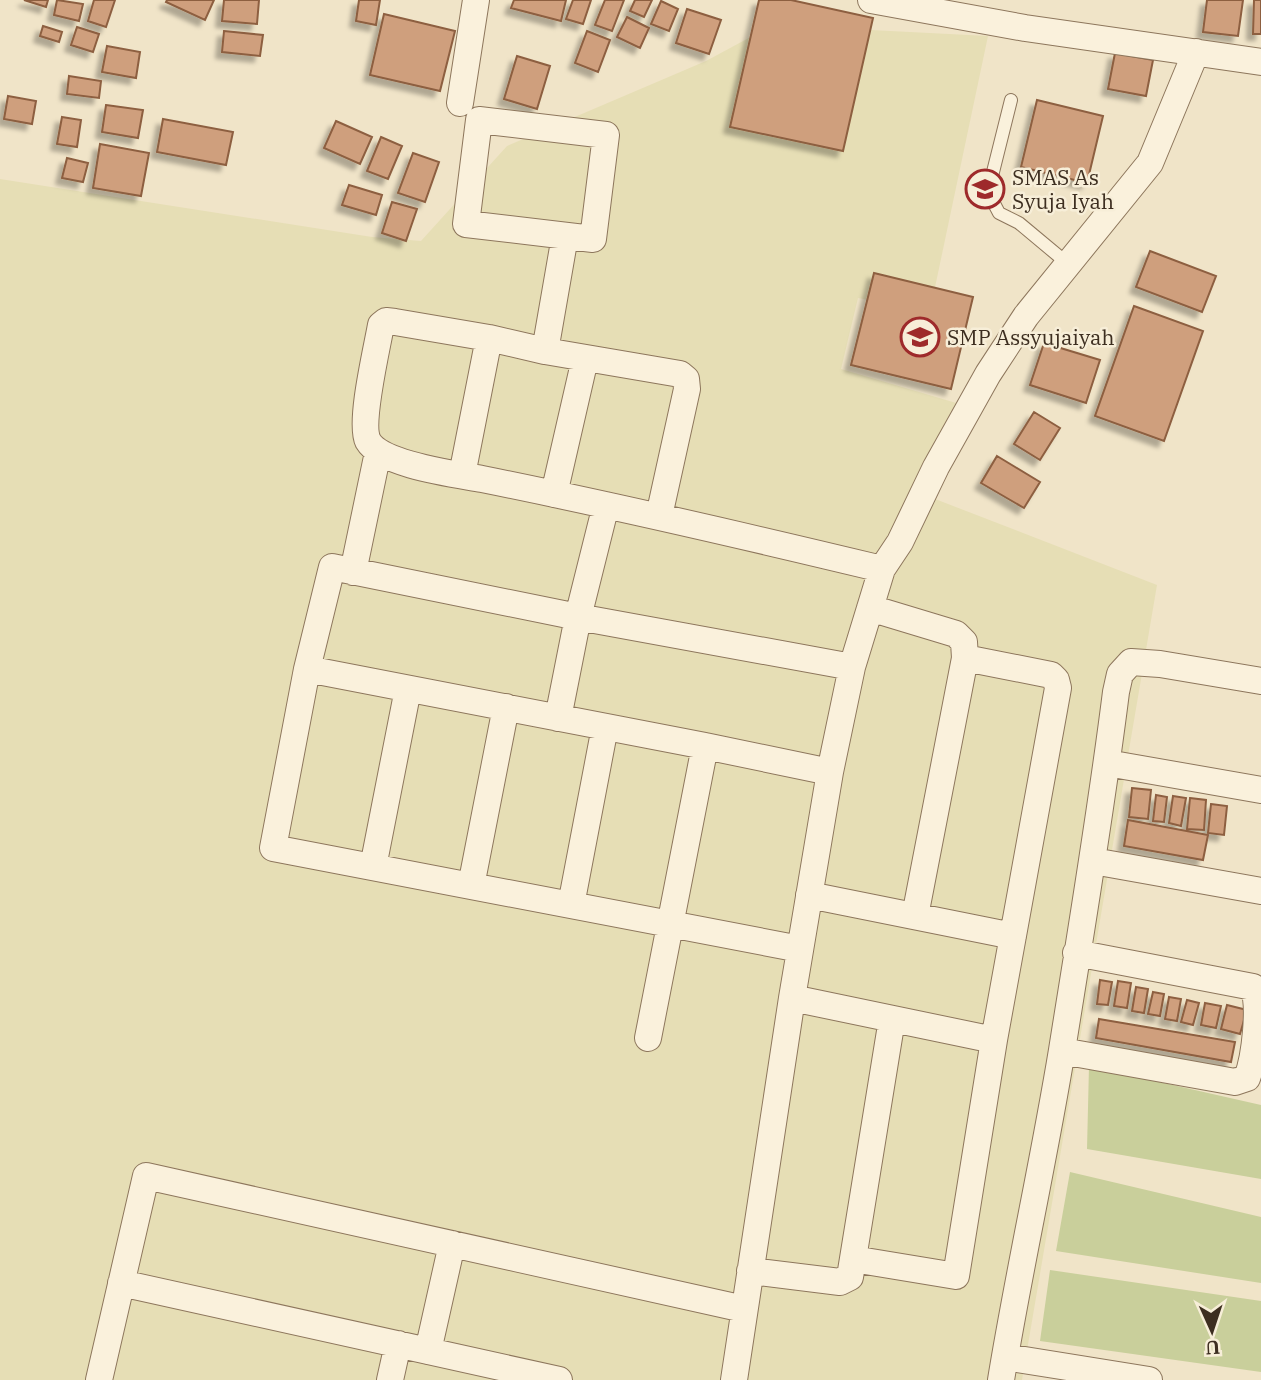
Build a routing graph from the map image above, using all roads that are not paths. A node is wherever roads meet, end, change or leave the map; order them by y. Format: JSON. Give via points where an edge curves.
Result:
{"nodes":[{"id":1,"x":476,"y":0,"type":"edge"},
{"id":2,"x":871,"y":0,"type":"edge"},
{"id":3,"x":1196,"y":52,"type":"junction"},
{"id":4,"x":1261,"y":62,"type":"edge"},
{"id":5,"x":1012,"y":100,"type":"dead end"},
{"id":6,"x":460,"y":103,"type":"dead end"},
{"id":7,"x":565,"y":236,"type":"junction"},
{"id":8,"x":1067,"y":263,"type":"junction"},
{"id":9,"x":489,"y":338,"type":"junction"},
{"id":10,"x":545,"y":351,"type":"junction"},
{"id":11,"x":585,"y":359,"type":"junction"},
{"id":12,"x":378,"y":452,"type":"junction"},
{"id":13,"x":462,"y":475,"type":"junction"},
{"id":14,"x":554,"y":494,"type":"junction"},
{"id":15,"x":606,"y":505,"type":"junction"},
{"id":16,"x":659,"y":516,"type":"junction"},
{"id":17,"x":882,"y":569,"type":"junction"},
{"id":18,"x":353,"y":572,"type":"junction"},
{"id":19,"x":870,"y":608,"type":"junction"},
{"id":20,"x":578,"y":617,"type":"junction"},
{"id":21,"x":965,"y":658,"type":"junction"},
{"id":22,"x":852,"y":667,"type":"junction"},
{"id":23,"x":307,"y":669,"type":"junction"},
{"id":24,"x":1261,"y":681,"type":"edge"},
{"id":25,"x":408,"y":689,"type":"junction"},
{"id":26,"x":506,"y":707,"type":"junction"},
{"id":27,"x":558,"y":718,"type":"junction"},
{"id":28,"x":605,"y":727,"type":"junction"},
{"id":29,"x":705,"y":746,"type":"junction"},
{"id":30,"x":1107,"y":763,"type":"junction"},
{"id":31,"x":830,"y":772,"type":"junction"},
{"id":32,"x":1261,"y":790,"type":"edge"},
{"id":33,"x":1093,"y":861,"type":"junction"},
{"id":34,"x":373,"y":867,"type":"junction"},
{"id":35,"x":471,"y":886,"type":"junction"},
{"id":36,"x":1261,"y":891,"type":"edge"},
{"id":37,"x":809,"y":895,"type":"junction"},
{"id":38,"x":571,"y":905,"type":"junction"},
{"id":39,"x":915,"y":916,"type":"junction"},
{"id":40,"x":671,"y":924,"type":"junction"},
{"id":41,"x":1013,"y":936,"type":"junction"},
{"id":42,"x":800,"y":949,"type":"junction"},
{"id":43,"x":1076,"y":953,"type":"junction"},
{"id":44,"x":792,"y":998,"type":"junction"},
{"id":45,"x":891,"y":1019,"type":"junction"},
{"id":46,"x":648,"y":1038,"type":"dead end"},
{"id":47,"x":994,"y":1041,"type":"junction"},
{"id":48,"x":1062,"y":1051,"type":"junction"},
{"id":49,"x":452,"y":1244,"type":"junction"},
{"id":50,"x":853,"y":1259,"type":"junction"},
{"id":51,"x":750,"y":1271,"type":"junction"},
{"id":52,"x":121,"y":1283,"type":"junction"},
{"id":53,"x":744,"y":1309,"type":"junction"},
{"id":54,"x":398,"y":1344,"type":"junction"},
{"id":55,"x":428,"y":1351,"type":"junction"},
{"id":56,"x":455,"y":1369,"type":"edge"},
{"id":57,"x":1003,"y":1369,"type":"edge"},
{"id":58,"x":99,"y":1380,"type":"edge"},
{"id":59,"x":390,"y":1380,"type":"edge"},
{"id":60,"x":559,"y":1380,"type":"edge"},
{"id":61,"x":734,"y":1380,"type":"edge"},
{"id":62,"x":1149,"y":1380,"type":"edge"}],
"edges":[{"from":1,"to":6,"type":"street"},
{"from":2,"to":3,"type":"street"},
{"from":3,"to":4,"type":"street"},
{"from":3,"to":8,"type":"street","via":[[1150,163]]},
{"from":5,"to":8,"type":"lane","via":[[988,192],[999,213],[1019,223]]},
{"from":7,"to":7,"type":"street","via":[[466,225],[478,120],[606,135],[593,239]]},
{"from":7,"to":10,"type":"street"},
{"from":8,"to":17,"type":"street","via":[[988,374]]},
{"from":9,"to":10,"type":"street"},
{"from":9,"to":12,"type":"street","via":[[395,322],[381,325],[364,424],[368,440]]},
{"from":9,"to":13,"type":"street"},
{"from":10,"to":11,"type":"street"},
{"from":11,"to":14,"type":"street"},
{"from":11,"to":16,"type":"street","via":[[680,374],[686,379]]},
{"from":12,"to":13,"type":"street"},
{"from":12,"to":18,"type":"street"},
{"from":13,"to":14,"type":"street"},
{"from":14,"to":15,"type":"street"},
{"from":15,"to":16,"type":"street"},
{"from":15,"to":20,"type":"street"},
{"from":16,"to":17,"type":"street"},
{"from":17,"to":19,"type":"street"},
{"from":18,"to":20,"type":"street"},
{"from":18,"to":23,"type":"street","via":[[332,567]]},
{"from":19,"to":21,"type":"street","via":[[956,634],[964,642]]},
{"from":19,"to":22,"type":"street"},
{"from":20,"to":22,"type":"street"},
{"from":20,"to":27,"type":"street"},
{"from":21,"to":39,"type":"street"},
{"from":21,"to":41,"type":"street","via":[[1051,675],[1058,688]]},
{"from":22,"to":31,"type":"street"},
{"from":23,"to":25,"type":"street"},
{"from":23,"to":34,"type":"street","via":[[272,848]]},
{"from":24,"to":30,"type":"street","via":[[1131,662],[1121,674],[1116,692]]},
{"from":25,"to":26,"type":"street"},
{"from":25,"to":34,"type":"street"},
{"from":26,"to":27,"type":"street"},
{"from":26,"to":35,"type":"street"},
{"from":27,"to":28,"type":"street"},
{"from":28,"to":29,"type":"street"},
{"from":28,"to":38,"type":"street"},
{"from":29,"to":31,"type":"street"},
{"from":29,"to":40,"type":"street"},
{"from":30,"to":32,"type":"street"},
{"from":30,"to":33,"type":"street"},
{"from":31,"to":37,"type":"street"},
{"from":33,"to":36,"type":"street"},
{"from":33,"to":43,"type":"street"},
{"from":34,"to":35,"type":"street"},
{"from":35,"to":38,"type":"street"},
{"from":37,"to":39,"type":"street"},
{"from":37,"to":42,"type":"street"},
{"from":38,"to":40,"type":"street"},
{"from":39,"to":41,"type":"street"},
{"from":40,"to":42,"type":"street"},
{"from":40,"to":46,"type":"street"},
{"from":41,"to":47,"type":"street"},
{"from":42,"to":44,"type":"street"},
{"from":43,"to":48,"type":"street"},
{"from":43,"to":48,"type":"street","via":[[1253,987],[1259,1010],[1253,1063],[1247,1077],[1235,1082]]},
{"from":44,"to":45,"type":"street"},
{"from":44,"to":51,"type":"street"},
{"from":45,"to":47,"type":"street"},
{"from":45,"to":50,"type":"street"},
{"from":47,"to":50,"type":"street","via":[[956,1276]]},
{"from":48,"to":57,"type":"street"},
{"from":49,"to":52,"type":"street","via":[[146,1176]]},
{"from":49,"to":53,"type":"street"},
{"from":49,"to":55,"type":"street"},
{"from":50,"to":51,"type":"street","via":[[850,1277],[841,1283]]},
{"from":51,"to":53,"type":"street"},
{"from":52,"to":54,"type":"street"},
{"from":52,"to":58,"type":"street"},
{"from":53,"to":61,"type":"street"},
{"from":54,"to":55,"type":"street"},
{"from":54,"to":59,"type":"street"},
{"from":55,"to":56,"type":"street"},
{"from":56,"to":60,"type":"street"},
{"from":57,"to":62,"type":"street"}]}
